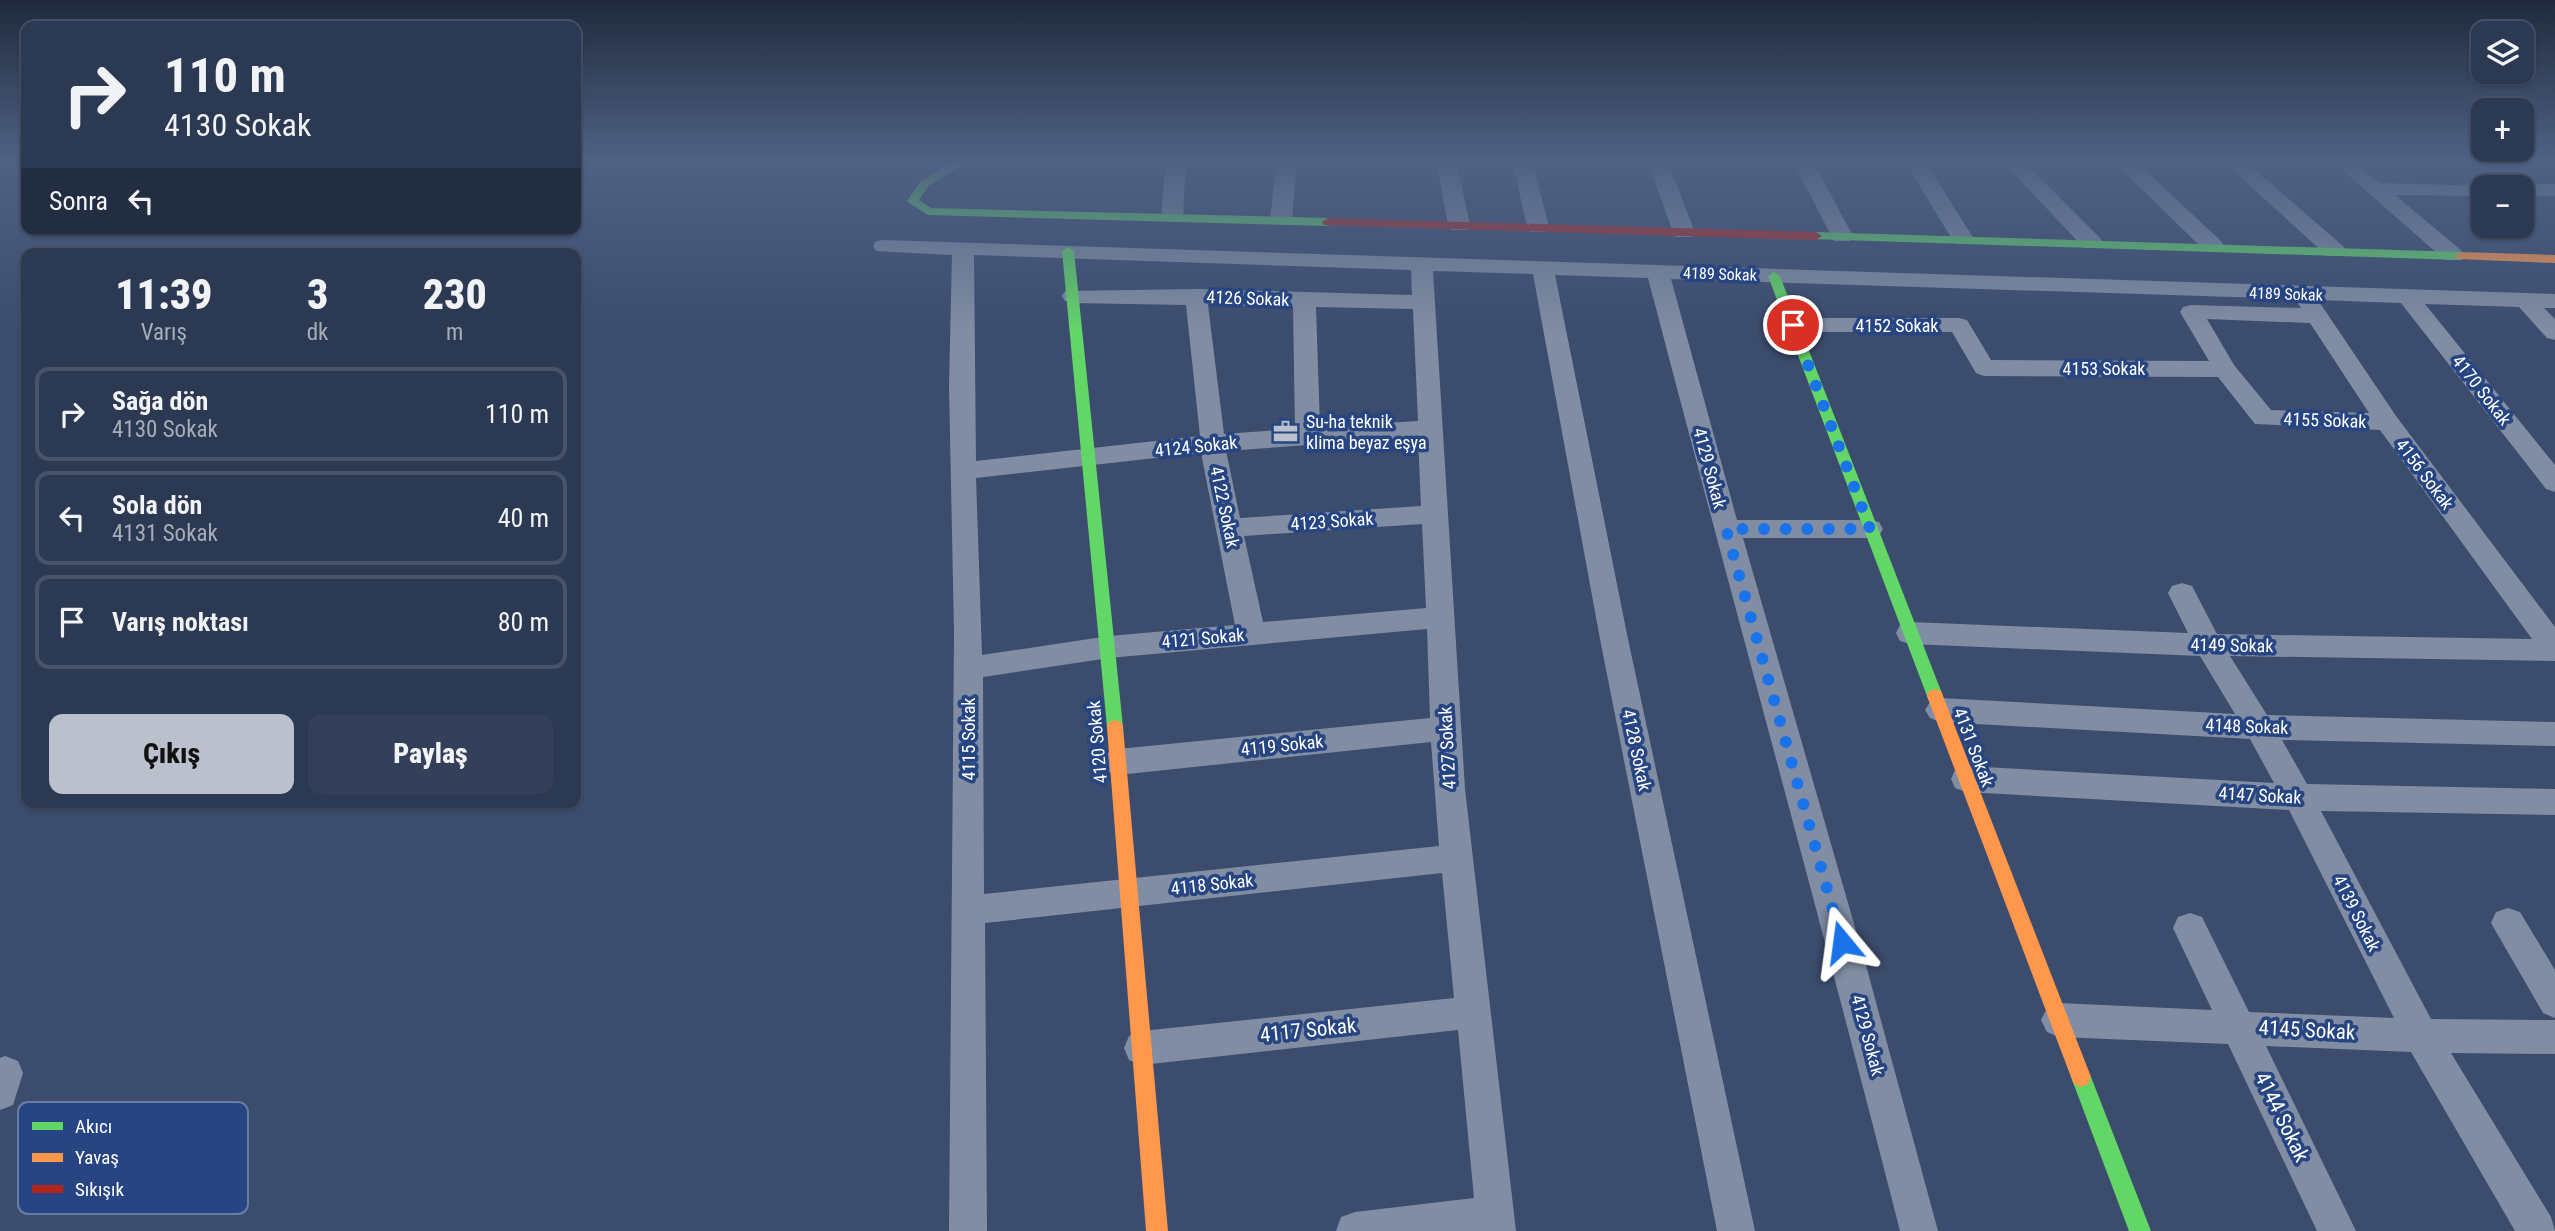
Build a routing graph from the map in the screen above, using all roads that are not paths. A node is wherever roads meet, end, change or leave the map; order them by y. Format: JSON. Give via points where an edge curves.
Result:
{"nodes":[{"id":1,"x":1188,"y":217,"type":"edge"},
{"id":2,"x":1457,"y":217,"type":"edge"},
{"id":3,"x":1536,"y":217,"type":"edge"},
{"id":4,"x":1679,"y":217,"type":"edge"},
{"id":5,"x":1832,"y":217,"type":"edge"},
{"id":6,"x":1950,"y":217,"type":"edge"},
{"id":7,"x":2067,"y":217,"type":"edge"},
{"id":8,"x":2183,"y":217,"type":"edge"},
{"id":9,"x":2297,"y":217,"type":"edge"},
{"id":10,"x":2409,"y":217,"type":"edge"},
{"id":11,"x":1281,"y":220,"type":"joint"},
{"id":12,"x":1459,"y":225,"type":"junction"},
{"id":13,"x":1538,"y":227,"type":"junction"},
{"id":14,"x":1684,"y":232,"type":"junction"},
{"id":15,"x":1842,"y":236,"type":"junction"},
{"id":16,"x":1964,"y":239,"type":"junction"},
{"id":17,"x":2092,"y":243,"type":"junction"},
{"id":18,"x":884,"y":246,"type":"dead end"},
{"id":19,"x":2213,"y":246,"type":"junction"},
{"id":20,"x":963,"y":248,"type":"junction"},
{"id":21,"x":1068,"y":251,"type":"junction"},
{"id":22,"x":2335,"y":251,"type":"junction"},
{"id":23,"x":2453,"y":255,"type":"junction"},
{"id":24,"x":2555,"y":259,"type":"edge"},
{"id":25,"x":1422,"y":263,"type":"junction"},
{"id":26,"x":1543,"y":268,"type":"junction"},
{"id":27,"x":1658,"y":272,"type":"junction"},
{"id":28,"x":1774,"y":276,"type":"junction"},
{"id":29,"x":2303,"y":294,"type":"junction"},
{"id":30,"x":1073,"y":296,"type":"junction"},
{"id":31,"x":1196,"y":296,"type":"junction"},
{"id":32,"x":2408,"y":297,"type":"junction"},
{"id":33,"x":1304,"y":299,"type":"junction"},
{"id":34,"x":2525,"y":300,"type":"junction"},
{"id":35,"x":2555,"y":301,"type":"edge"},
{"id":36,"x":1423,"y":302,"type":"junction"},
{"id":37,"x":2318,"y":316,"type":"junction"},
{"id":38,"x":1793,"y":325,"type":"junction"},
{"id":39,"x":2555,"y":333,"type":"edge"},
{"id":40,"x":1984,"y":368,"type":"joint"},
{"id":41,"x":2225,"y":369,"type":"junction"},
{"id":42,"x":2387,"y":422,"type":"junction"},
{"id":43,"x":1430,"y":428,"type":"junction"},
{"id":44,"x":1308,"y":437,"type":"junction"},
{"id":45,"x":1213,"y":443,"type":"junction"},
{"id":46,"x":1090,"y":457,"type":"junction"},
{"id":47,"x":963,"y":471,"type":"junction"},
{"id":48,"x":2555,"y":483,"type":"edge"},
{"id":49,"x":1434,"y":514,"type":"junction"},
{"id":50,"x":1229,"y":528,"type":"junction"},
{"id":51,"x":1726,"y":529,"type":"junction"},
{"id":52,"x":1870,"y":529,"type":"junction"},
{"id":53,"x":2182,"y":593,"type":"dead end"},
{"id":54,"x":1440,"y":617,"type":"junction"},
{"id":55,"x":1910,"y":633,"type":"junction"},
{"id":56,"x":1251,"y":634,"type":"junction"},
{"id":57,"x":2208,"y":645,"type":"junction"},
{"id":58,"x":1109,"y":648,"type":"junction"},
{"id":59,"x":2555,"y":649,"type":"edge"},
{"id":60,"x":968,"y":668,"type":"junction"},
{"id":61,"x":1940,"y":710,"type":"junction"},
{"id":62,"x":2259,"y":727,"type":"junction"},
{"id":63,"x":1446,"y":728,"type":"junction"},
{"id":64,"x":2555,"y":734,"type":"edge"},
{"id":65,"x":1118,"y":762,"type":"junction"},
{"id":66,"x":1966,"y":779,"type":"junction"},
{"id":67,"x":2298,"y":797,"type":"junction"},
{"id":68,"x":2555,"y":802,"type":"edge"},
{"id":69,"x":1456,"y":858,"type":"junction"},
{"id":70,"x":1129,"y":892,"type":"junction"},
{"id":71,"x":968,"y":910,"type":"junction"},
{"id":72,"x":2508,"y":923,"type":"dead end"},
{"id":73,"x":2190,"y":928,"type":"dead end"},
{"id":74,"x":2555,"y":1002,"type":"edge"},
{"id":75,"x":1473,"y":1012,"type":"junction"},
{"id":76,"x":2059,"y":1020,"type":"junction"},
{"id":77,"x":2237,"y":1026,"type":"junction"},
{"id":78,"x":2420,"y":1036,"type":"junction"},
{"id":79,"x":2555,"y":1037,"type":"edge"},
{"id":80,"x":1142,"y":1048,"type":"junction"},
{"id":81,"x":1496,"y":1223,"type":"edge"},
{"id":82,"x":968,"y":1231,"type":"edge"},
{"id":83,"x":1157,"y":1231,"type":"edge"},
{"id":84,"x":1355,"y":1231,"type":"edge"},
{"id":85,"x":1736,"y":1231,"type":"edge"},
{"id":86,"x":1919,"y":1231,"type":"edge"},
{"id":87,"x":2140,"y":1231,"type":"edge"},
{"id":88,"x":2337,"y":1231,"type":"edge"},
{"id":89,"x":2537,"y":1231,"type":"edge"}],
"edges":[{"from":1,"to":11,"type":"street"},
{"from":2,"to":12,"type":"street"},
{"from":3,"to":13,"type":"street"},
{"from":4,"to":14,"type":"street"},
{"from":5,"to":15,"type":"street"},
{"from":6,"to":16,"type":"street"},
{"from":7,"to":17,"type":"street"},
{"from":8,"to":19,"type":"street"},
{"from":9,"to":22,"type":"street"},
{"from":10,"to":23,"type":"street"},
{"from":11,"to":12,"type":"street"},
{"from":12,"to":13,"type":"street"},
{"from":13,"to":14,"type":"street"},
{"from":14,"to":15,"type":"street"},
{"from":15,"to":16,"type":"street"},
{"from":16,"to":17,"type":"street"},
{"from":17,"to":19,"type":"street"},
{"from":18,"to":20,"type":"street","name":"4189 Sokak"},
{"from":19,"to":22,"type":"street"},
{"from":20,"to":21,"type":"street","name":"4189 Sokak"},
{"from":20,"to":47,"type":"street","name":"4115 Sokak"},
{"from":21,"to":25,"type":"street","name":"4189 Sokak"},
{"from":21,"to":30,"type":"street","name":"4120 Sokak"},
{"from":22,"to":23,"type":"street"},
{"from":23,"to":24,"type":"street"},
{"from":25,"to":26,"type":"street","name":"4189 Sokak"},
{"from":25,"to":36,"type":"street","name":"4127 Sokak"},
{"from":26,"to":27,"type":"street","name":"4189 Sokak"},
{"from":26,"to":85,"type":"street","name":"4128 Sokak"},
{"from":27,"to":28,"type":"street","name":"4189 Sokak"},
{"from":27,"to":51,"type":"street","name":"4129 Sokak"},
{"from":28,"to":29,"type":"street","name":"4189 Sokak"},
{"from":28,"to":38,"type":"street","name":"4131 Sokak"},
{"from":29,"to":32,"type":"street","name":"4189 Sokak"},
{"from":29,"to":37,"type":"street","name":"4156 Sokak"},
{"from":30,"to":31,"type":"street","name":"4126 Sokak"},
{"from":30,"to":46,"type":"street","name":"4120 Sokak"},
{"from":31,"to":33,"type":"street","name":"4126 Sokak"},
{"from":31,"to":45,"type":"street","name":"4122 Sokak"},
{"from":32,"to":34,"type":"street","name":"4189 Sokak"},
{"from":32,"to":48,"type":"street","name":"4170 Sokak"},
{"from":33,"to":36,"type":"street","name":"4126 Sokak"},
{"from":33,"to":44,"type":"street"},
{"from":34,"to":35,"type":"street","name":"4189 Sokak"},
{"from":34,"to":39,"type":"street"},
{"from":36,"to":43,"type":"street","name":"4127 Sokak"},
{"from":37,"to":41,"type":"street","via":[[2191,312]]},
{"from":37,"to":42,"type":"street","name":"4156 Sokak"},
{"from":38,"to":40,"type":"street","name":"4152 Sokak","via":[[1959,325]]},
{"from":38,"to":52,"type":"street","name":"4131 Sokak"},
{"from":40,"to":41,"type":"street","name":"4153 Sokak"},
{"from":41,"to":42,"type":"street","name":"4155 Sokak","via":[[2264,418]]},
{"from":42,"to":59,"type":"street","name":"4156 Sokak"},
{"from":43,"to":44,"type":"street","name":"4124 Sokak"},
{"from":43,"to":49,"type":"street","name":"4127 Sokak"},
{"from":44,"to":45,"type":"street","name":"4124 Sokak"},
{"from":45,"to":46,"type":"street","name":"4124 Sokak"},
{"from":45,"to":50,"type":"street","name":"4122 Sokak"},
{"from":46,"to":47,"type":"street","name":"4124 Sokak"},
{"from":46,"to":58,"type":"street","name":"4120 Sokak"},
{"from":47,"to":60,"type":"street","name":"4115 Sokak"},
{"from":49,"to":50,"type":"street","name":"4123 Sokak"},
{"from":49,"to":54,"type":"street","name":"4127 Sokak"},
{"from":50,"to":56,"type":"street","name":"4122 Sokak"},
{"from":51,"to":52,"type":"street"},
{"from":51,"to":86,"type":"street","name":"4129 Sokak"},
{"from":52,"to":55,"type":"street","name":"4131 Sokak"},
{"from":53,"to":57,"type":"street","name":"4139 Sokak"},
{"from":54,"to":56,"type":"street","name":"4121 Sokak"},
{"from":54,"to":63,"type":"street","name":"4127 Sokak"},
{"from":55,"to":57,"type":"street","name":"4149 Sokak"},
{"from":55,"to":61,"type":"street","name":"4131 Sokak"},
{"from":56,"to":58,"type":"street","name":"4121 Sokak"},
{"from":57,"to":59,"type":"street","name":"4149 Sokak"},
{"from":57,"to":62,"type":"street","name":"4139 Sokak"},
{"from":58,"to":60,"type":"street","name":"4121 Sokak"},
{"from":58,"to":65,"type":"street","name":"4120 Sokak"},
{"from":60,"to":71,"type":"street","name":"4115 Sokak"},
{"from":61,"to":62,"type":"street","name":"4148 Sokak"},
{"from":61,"to":66,"type":"street","name":"4131 Sokak"},
{"from":62,"to":64,"type":"street","name":"4148 Sokak"},
{"from":62,"to":67,"type":"street","name":"4139 Sokak"},
{"from":63,"to":65,"type":"street","name":"4119 Sokak"},
{"from":63,"to":69,"type":"street","name":"4127 Sokak"},
{"from":65,"to":70,"type":"street","name":"4120 Sokak"},
{"from":66,"to":67,"type":"street","name":"4147 Sokak"},
{"from":66,"to":76,"type":"street","name":"4131 Sokak"},
{"from":67,"to":68,"type":"street","name":"4147 Sokak"},
{"from":67,"to":78,"type":"street","name":"4139 Sokak"},
{"from":69,"to":70,"type":"street","name":"4118 Sokak"},
{"from":69,"to":75,"type":"street","name":"4127 Sokak"},
{"from":70,"to":71,"type":"street","name":"4118 Sokak"},
{"from":70,"to":80,"type":"street","name":"4120 Sokak"},
{"from":71,"to":82,"type":"street","name":"4115 Sokak"},
{"from":72,"to":74,"type":"street"},
{"from":73,"to":77,"type":"street","name":"4144 Sokak"},
{"from":75,"to":80,"type":"street","name":"4117 Sokak"},
{"from":75,"to":81,"type":"street","name":"4127 Sokak"},
{"from":76,"to":77,"type":"street","name":"4145 Sokak"},
{"from":76,"to":87,"type":"street","name":"4131 Sokak"},
{"from":77,"to":78,"type":"street","name":"4145 Sokak"},
{"from":77,"to":88,"type":"street","name":"4144 Sokak"},
{"from":78,"to":79,"type":"street","name":"4145 Sokak"},
{"from":78,"to":89,"type":"street","name":"4139 Sokak"},
{"from":80,"to":83,"type":"street","name":"4120 Sokak"},
{"from":81,"to":84,"type":"street"}]}
